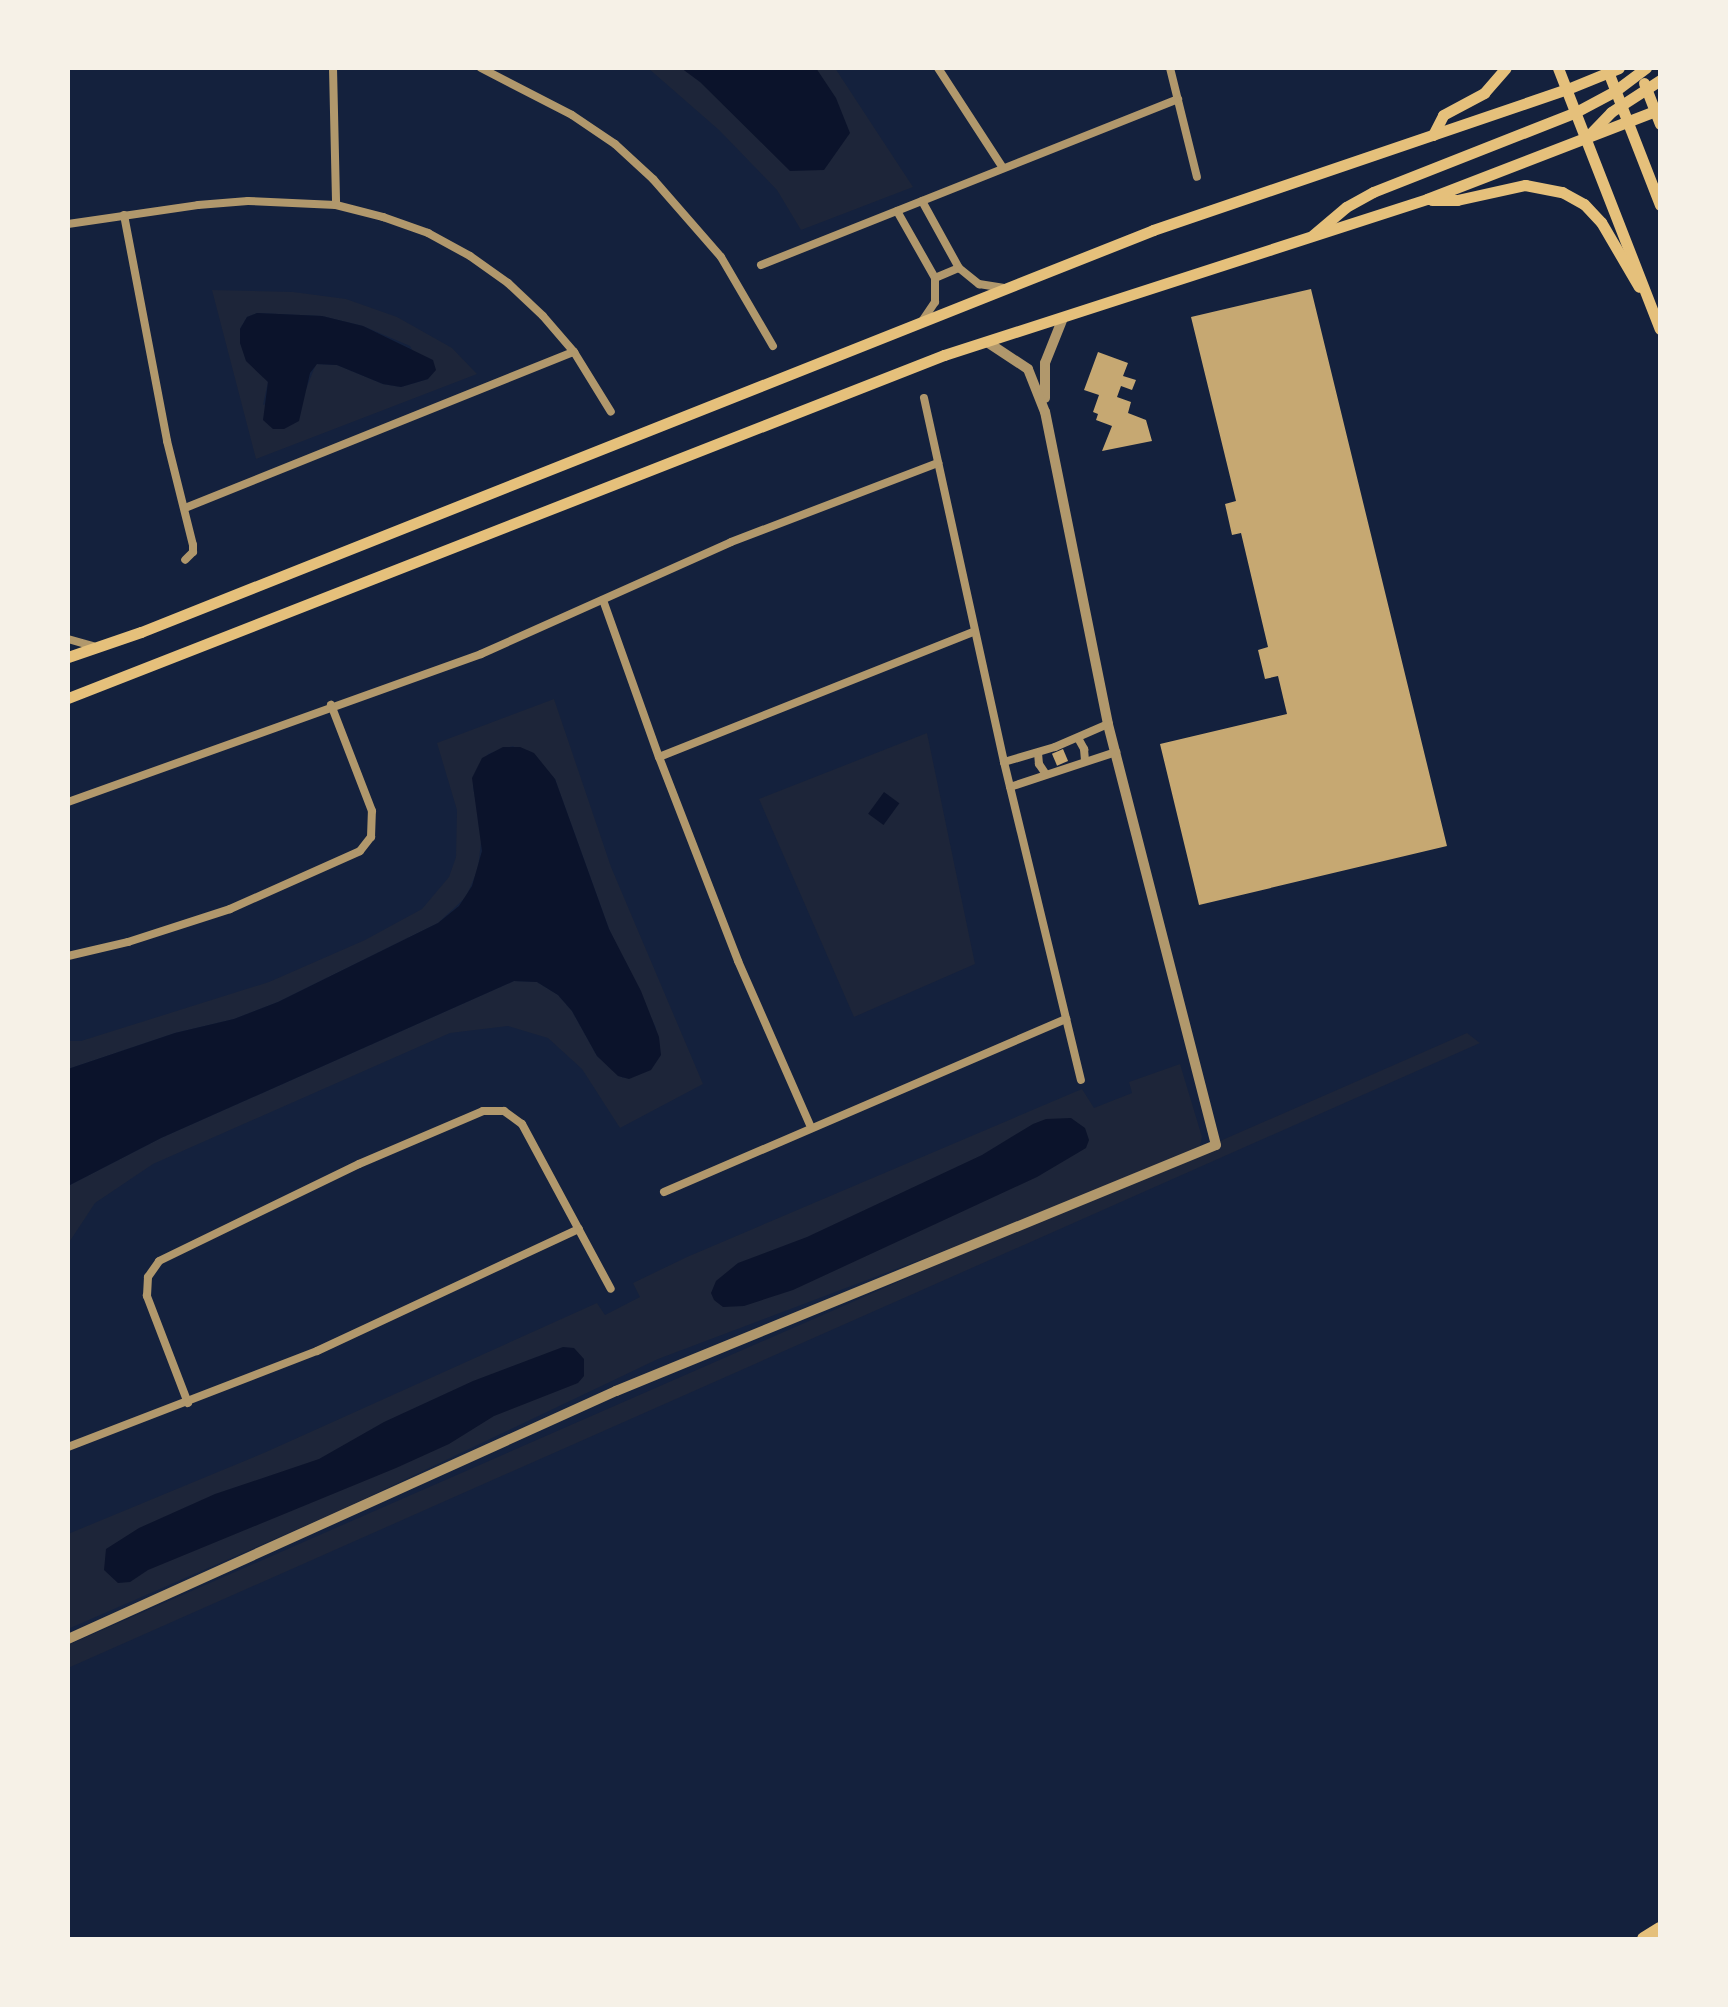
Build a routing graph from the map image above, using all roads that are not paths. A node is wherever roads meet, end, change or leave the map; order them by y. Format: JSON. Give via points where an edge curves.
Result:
{"nodes":[{"id":1,"x":333,"y":68,"type":"edge"},
{"id":2,"x":481,"y":68,"type":"edge"},
{"id":3,"x":938,"y":68,"type":"edge"},
{"id":4,"x":1170,"y":68,"type":"edge"},
{"id":5,"x":1506,"y":68,"type":"edge"},
{"id":6,"x":1558,"y":68,"type":"edge"},
{"id":7,"x":1606,"y":68,"type":"edge"},
{"id":8,"x":1619,"y":68,"type":"edge"},
{"id":9,"x":1638,"y":68,"type":"edge"},
{"id":10,"x":1646,"y":68,"type":"edge"},
{"id":11,"x":1660,"y":80,"type":"edge"},
{"id":12,"x":1565,"y":90,"type":"junction"},
{"id":13,"x":1178,"y":99,"type":"junction"},
{"id":14,"x":1660,"y":109,"type":"edge"},
{"id":15,"x":1574,"y":113,"type":"junction"},
{"id":16,"x":1660,"y":124,"type":"edge"},
{"id":17,"x":1433,"y":135,"type":"junction"},
{"id":18,"x":1585,"y":139,"type":"junction"},
{"id":19,"x":1003,"y":168,"type":"junction"},
{"id":20,"x":1197,"y":177,"type":"dead end"},
{"id":21,"x":1427,"y":199,"type":"junction"},
{"id":22,"x":922,"y":201,"type":"junction"},
{"id":23,"x":336,"y":205,"type":"junction"},
{"id":24,"x":1660,"y":205,"type":"edge"},
{"id":25,"x":897,"y":211,"type":"junction"},
{"id":26,"x":124,"y":215,"type":"junction"},
{"id":27,"x":68,"y":224,"type":"edge"},
{"id":28,"x":1310,"y":238,"type":"junction"},
{"id":29,"x":761,"y":265,"type":"dead end"},
{"id":30,"x":959,"y":268,"type":"junction"},
{"id":31,"x":935,"y":278,"type":"junction"},
{"id":32,"x":1006,"y":288,"type":"junction"},
{"id":33,"x":1645,"y":293,"type":"junction"},
{"id":34,"x":1063,"y":318,"type":"junction"},
{"id":35,"x":920,"y":323,"type":"junction"},
{"id":36,"x":1660,"y":329,"type":"edge"},
{"id":37,"x":987,"y":342,"type":"junction"},
{"id":38,"x":773,"y":346,"type":"dead end"},
{"id":39,"x":574,"y":352,"type":"junction"},
{"id":40,"x":924,"y":398,"type":"dead end"},
{"id":41,"x":611,"y":412,"type":"dead end"},
{"id":42,"x":1045,"y":412,"type":"junction"},
{"id":43,"x":938,"y":463,"type":"junction"},
{"id":44,"x":185,"y":508,"type":"junction"},
{"id":45,"x":185,"y":560,"type":"dead end"},
{"id":46,"x":603,"y":600,"type":"junction"},
{"id":47,"x":975,"y":631,"type":"junction"},
{"id":48,"x":68,"y":639,"type":"edge"},
{"id":49,"x":98,"y":647,"type":"junction"},
{"id":50,"x":68,"y":657,"type":"edge"},
{"id":51,"x":68,"y":698,"type":"edge"},
{"id":52,"x":331,"y":705,"type":"junction"},
{"id":53,"x":1108,"y":724,"type":"junction"},
{"id":54,"x":1078,"y":738,"type":"junction"},
{"id":55,"x":1116,"y":752,"type":"junction"},
{"id":56,"x":1038,"y":753,"type":"junction"},
{"id":57,"x":659,"y":757,"type":"junction"},
{"id":58,"x":1085,"y":760,"type":"junction"},
{"id":59,"x":1004,"y":762,"type":"junction"},
{"id":60,"x":1045,"y":773,"type":"junction"},
{"id":61,"x":1010,"y":787,"type":"junction"},
{"id":62,"x":68,"y":802,"type":"edge"},
{"id":63,"x":68,"y":956,"type":"edge"},
{"id":64,"x":1066,"y":1019,"type":"junction"},
{"id":65,"x":1081,"y":1080,"type":"dead end"},
{"id":66,"x":811,"y":1127,"type":"junction"},
{"id":67,"x":664,"y":1192,"type":"dead end"},
{"id":68,"x":579,"y":1229,"type":"junction"},
{"id":69,"x":611,"y":1289,"type":"dead end"},
{"id":70,"x":188,"y":1403,"type":"junction"},
{"id":71,"x":68,"y":1447,"type":"edge"},
{"id":72,"x":68,"y":1639,"type":"edge"},
{"id":73,"x":1660,"y":1929,"type":"edge"},
{"id":74,"x":1644,"y":1939,"type":"edge"}],
"edges":[{"from":1,"to":23,"type":"street"},
{"from":2,"to":38,"type":"street","via":[[572,115],[653,179],[721,257]]},
{"from":3,"to":19,"type":"street"},
{"from":4,"to":13,"type":"street"},
{"from":5,"to":17,"type":"main road","via":[[1484,93],[1443,115]]},
{"from":6,"to":12,"type":"main road"},
{"from":7,"to":24,"type":"main road"},
{"from":8,"to":12,"type":"main road"},
{"from":9,"to":16,"type":"main road"},
{"from":10,"to":15,"type":"main road"},
{"from":11,"to":18,"type":"main road","via":[[1619,106]]},
{"from":12,"to":15,"type":"main road"},
{"from":12,"to":17,"type":"main road"},
{"from":13,"to":19,"type":"street"},
{"from":13,"to":20,"type":"street"},
{"from":14,"to":18,"type":"main road"},
{"from":15,"to":18,"type":"main road"},
{"from":15,"to":28,"type":"main road","via":[[1373,192]]},
{"from":17,"to":32,"type":"main road","via":[[1153,230]]},
{"from":18,"to":21,"type":"main road"},
{"from":18,"to":33,"type":"main road"},
{"from":19,"to":22,"type":"street"},
{"from":21,"to":28,"type":"main road"},
{"from":21,"to":33,"type":"main road","via":[[1457,200],[1525,185],[1562,192],[1601,222],[1626,270]]},
{"from":22,"to":25,"type":"street"},
{"from":22,"to":30,"type":"street"},
{"from":23,"to":26,"type":"street","via":[[248,201]]},
{"from":23,"to":39,"type":"street","via":[[428,233],[470,256],[520,294]]},
{"from":25,"to":29,"type":"street"},
{"from":25,"to":31,"type":"street"},
{"from":26,"to":27,"type":"street"},
{"from":26,"to":44,"type":"street"},
{"from":28,"to":34,"type":"main road"},
{"from":30,"to":31,"type":"street"},
{"from":30,"to":32,"type":"street","via":[[979,284]]},
{"from":31,"to":35,"type":"street","via":[[935,302]]},
{"from":32,"to":35,"type":"main road"},
{"from":33,"to":36,"type":"main road"},
{"from":34,"to":37,"type":"main road"},
{"from":34,"to":42,"type":"street","via":[[1045,363]]},
{"from":35,"to":49,"type":"main road"},
{"from":37,"to":42,"type":"street","via":[[1028,369]]},
{"from":37,"to":51,"type":"main road"},
{"from":39,"to":41,"type":"street"},
{"from":39,"to":44,"type":"street"},
{"from":40,"to":43,"type":"street"},
{"from":42,"to":53,"type":"street"},
{"from":43,"to":46,"type":"street","via":[[776,523]]},
{"from":43,"to":47,"type":"street"},
{"from":44,"to":45,"type":"street","via":[[194,549]]},
{"from":46,"to":52,"type":"street","via":[[481,654]]},
{"from":46,"to":57,"type":"street"},
{"from":47,"to":57,"type":"street"},
{"from":47,"to":59,"type":"street"},
{"from":48,"to":49,"type":"street"},
{"from":49,"to":50,"type":"main road"},
{"from":52,"to":62,"type":"street"},
{"from":52,"to":63,"type":"street","via":[[372,811],[371,837],[360,851],[230,909]]},
{"from":53,"to":54,"type":"street"},
{"from":53,"to":55,"type":"street"},
{"from":54,"to":56,"type":"street"},
{"from":54,"to":58,"type":"street"},
{"from":55,"to":58,"type":"street"},
{"from":55,"to":72,"type":"street","via":[[1216,1145],[616,1391]]},
{"from":56,"to":59,"type":"street"},
{"from":56,"to":60,"type":"street"},
{"from":57,"to":66,"type":"street","via":[[738,961]]},
{"from":58,"to":60,"type":"street"},
{"from":59,"to":61,"type":"street"},
{"from":60,"to":61,"type":"street"},
{"from":61,"to":64,"type":"street"},
{"from":64,"to":65,"type":"street"},
{"from":64,"to":66,"type":"street"},
{"from":66,"to":67,"type":"street"},
{"from":68,"to":69,"type":"street"},
{"from":68,"to":70,"type":"street","via":[[404,1313]]},
{"from":68,"to":70,"type":"street","via":[[522,1124],[504,1111],[483,1111],[359,1164],[166,1255],[152,1268],[147,1296]]},
{"from":70,"to":71,"type":"street"},
{"from":73,"to":74,"type":"highway"}]}
